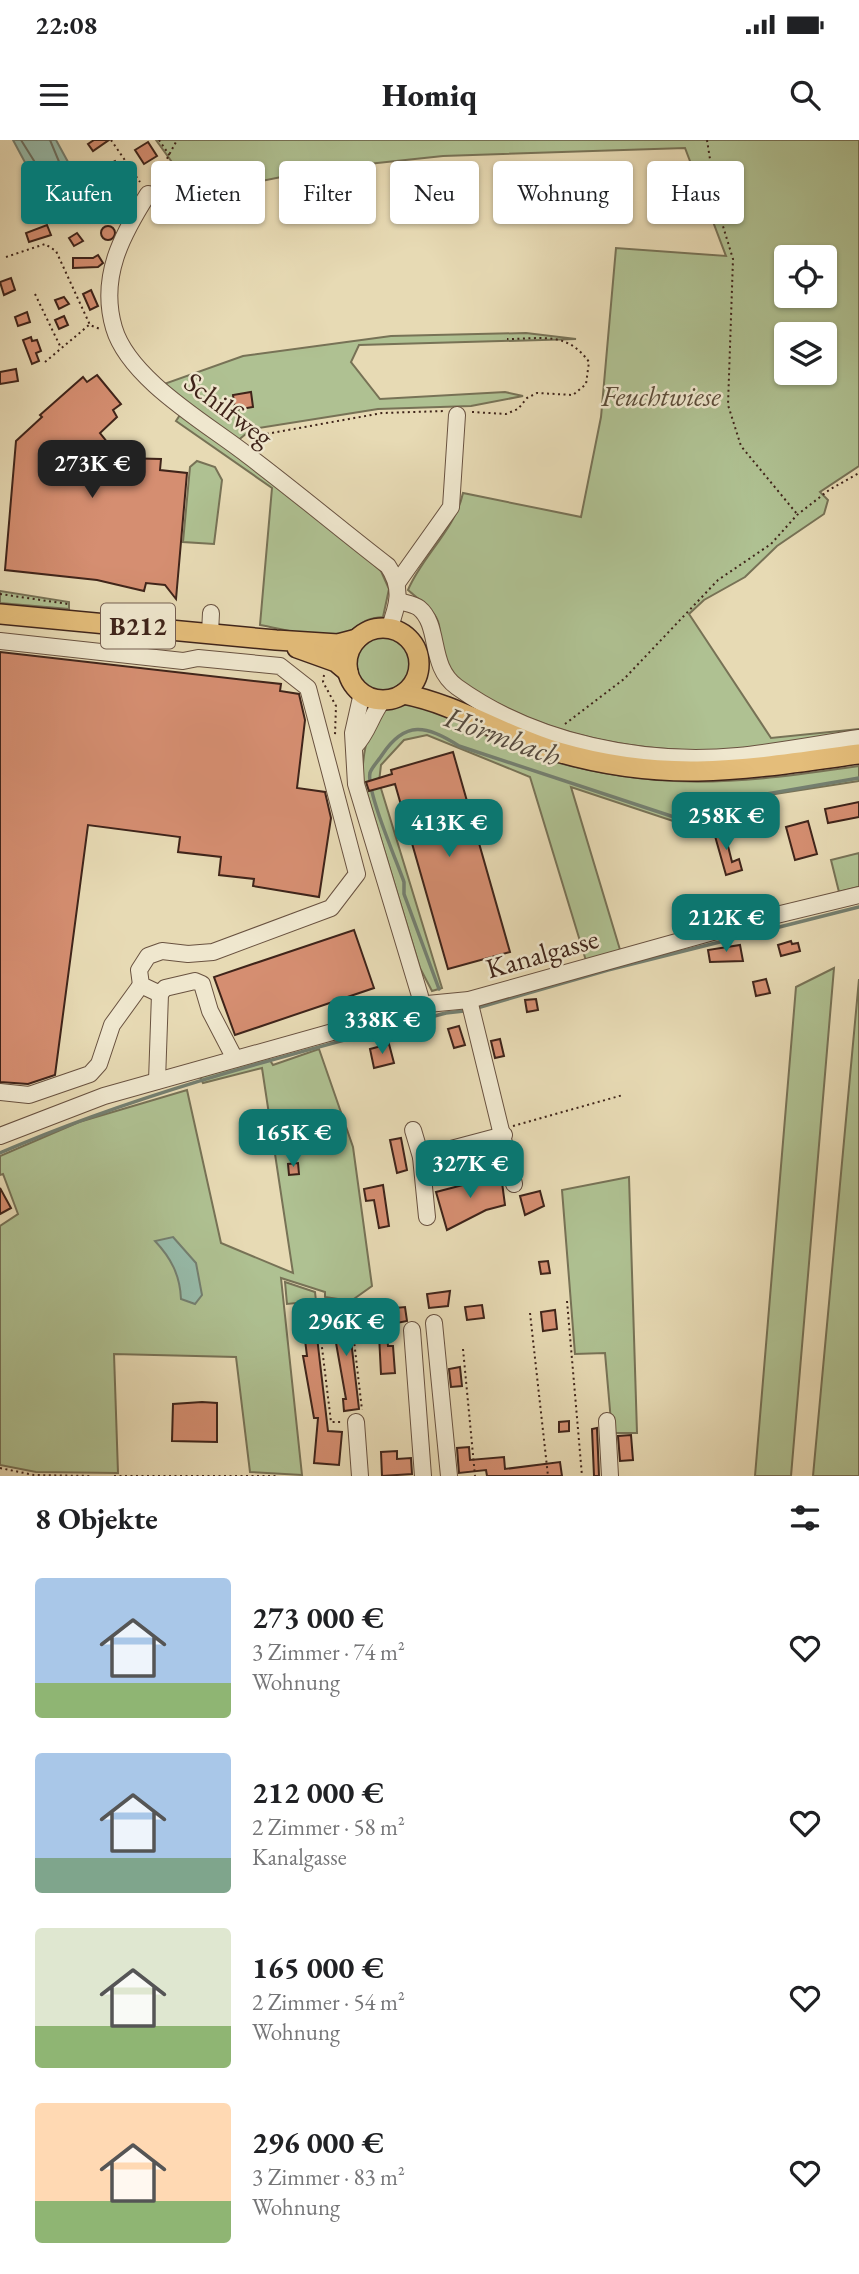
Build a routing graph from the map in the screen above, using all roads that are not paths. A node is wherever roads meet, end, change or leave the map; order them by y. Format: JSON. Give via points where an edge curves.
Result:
{"nodes":[{"id":1,"x":148,"y":194,"type":"road end"},
{"id":2,"x":460,"y":412,"type":"road end"},
{"id":3,"x":397,"y":583,"type":"junction"},
{"id":4,"x":399,"y":601,"type":"junction"},
{"id":5,"x":0,"y":614,"type":"edge"},
{"id":6,"x":389,"y":629,"type":"junction"},
{"id":7,"x":357,"y":639,"type":"junction"},
{"id":8,"x":276,"y":640,"type":"junction"},
{"id":9,"x":0,"y":641,"type":"edge"},
{"id":10,"x":348,"y":672,"type":"junction"},
{"id":11,"x":418,"y":674,"type":"junction"},
{"id":12,"x":362,"y":693,"type":"junction"},
{"id":13,"x":403,"y":694,"type":"junction"},
{"id":14,"x":383,"y":700,"type":"junction"},
{"id":15,"x":472,"y":719,"type":"junction"},
{"id":16,"x":859,"y":738,"type":"edge"},
{"id":17,"x":355,"y":746,"type":"junction"},
{"id":18,"x":859,"y":754,"type":"edge"},
{"id":19,"x":859,"y":895,"type":"edge"},
{"id":20,"x":141,"y":985,"type":"junction"},
{"id":21,"x":160,"y":994,"type":"junction"},
{"id":22,"x":469,"y":1000,"type":"junction"},
{"id":23,"x":417,"y":1005,"type":"junction"},
{"id":24,"x":235,"y":1059,"type":"junction"},
{"id":25,"x":157,"y":1081,"type":"junction"},
{"id":26,"x":0,"y":1092,"type":"edge"},
{"id":27,"x":413,"y":1130,"type":"dead end"},
{"id":28,"x":503,"y":1132,"type":"junction"},
{"id":29,"x":0,"y":1136,"type":"edge"},
{"id":30,"x":421,"y":1157,"type":"junction"},
{"id":31,"x":514,"y":1184,"type":"dead end"},
{"id":32,"x":427,"y":1217,"type":"dead end"},
{"id":33,"x":434,"y":1323,"type":"dead end"},
{"id":34,"x":412,"y":1330,"type":"dead end"},
{"id":35,"x":607,"y":1421,"type":"dead end"},
{"id":36,"x":356,"y":1422,"type":"road end"},
{"id":37,"x":360,"y":1476,"type":"edge"},
{"id":38,"x":423,"y":1476,"type":"edge"},
{"id":39,"x":449,"y":1476,"type":"edge"},
{"id":40,"x":610,"y":1476,"type":"edge"}],
"edges":[{"from":1,"to":3,"type":"street","name":"Schilfweg","via":[[121,236],[109,286],[114,330],[128,354],[174,404],[388,566]]},
{"from":2,"to":3,"type":"street","via":[[451,507]]},
{"from":3,"to":4,"type":"street"},
{"from":4,"to":6,"type":"street"},
{"from":4,"to":16,"type":"street","via":[[418,607],[426,618],[443,675],[520,722],[555,736],[641,753],[696,757],[736,756]]},
{"from":5,"to":8,"type":"main road","number":"B212","via":[[210,623]]},
{"from":6,"to":7,"type":"main road","number":"B212","via":[[371,630]]},
{"from":6,"to":11,"type":"main road","via":[[410,640],[419,662]]},
{"from":7,"to":8,"type":"main road","number":"B212","via":[[338,644]]},
{"from":7,"to":10,"type":"main road","via":[[348,655]]},
{"from":8,"to":10,"type":"main road","number":"B212","via":[[336,662]]},
{"from":9,"to":20,"type":"street","via":[[183,662],[198,658],[280,666],[308,688],[357,874],[331,908],[213,951],[162,951],[148,957],[139,970]]},
{"from":10,"to":12,"type":"main road","number":"B212"},
{"from":11,"to":13,"type":"main road"},
{"from":11,"to":15,"type":"main road"},
{"from":12,"to":14,"type":"main road"},
{"from":12,"to":17,"type":"street","via":[[353,733]]},
{"from":13,"to":14,"type":"main road"},
{"from":13,"to":15,"type":"main road"},
{"from":14,"to":17,"type":"street"},
{"from":15,"to":18,"type":"main road","via":[[559,752],[673,773],[730,772]]},
{"from":17,"to":23,"type":"street","via":[[356,784],[420,996]]},
{"from":19,"to":22,"type":"street","name":"Kanalgasse"},
{"from":20,"to":21,"type":"street"},
{"from":20,"to":26,"type":"street","via":[[112,1025],[99,1064],[90,1074],[29,1096]]},
{"from":21,"to":24,"type":"street","via":[[164,988],[195,981],[202,984],[210,1011]]},
{"from":21,"to":25,"type":"street"},
{"from":22,"to":23,"type":"street","name":"Kanalgasse"},
{"from":22,"to":28,"type":"street"},
{"from":23,"to":24,"type":"street","name":"Kanalgasse"},
{"from":24,"to":25,"type":"street","name":"Kanalgasse"},
{"from":25,"to":29,"type":"street","name":"Kanalgasse"},
{"from":27,"to":30,"type":"street"},
{"from":28,"to":30,"type":"street"},
{"from":28,"to":31,"type":"street"},
{"from":30,"to":32,"type":"street"},
{"from":33,"to":39,"type":"street"},
{"from":34,"to":38,"type":"street"},
{"from":35,"to":40,"type":"street"},
{"from":36,"to":37,"type":"street"}]}
